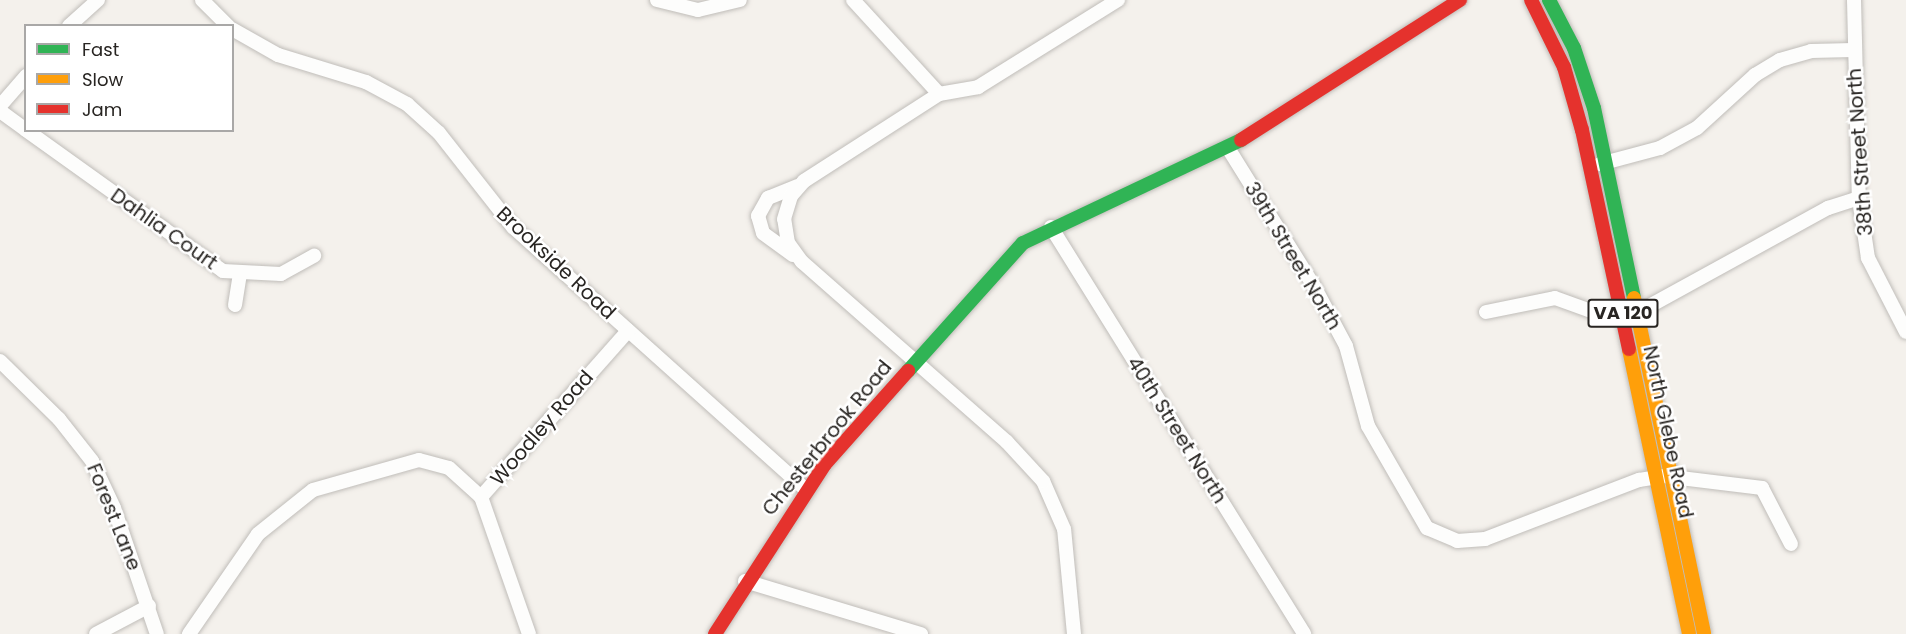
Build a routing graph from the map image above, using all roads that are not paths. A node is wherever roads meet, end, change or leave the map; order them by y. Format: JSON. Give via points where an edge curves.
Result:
{"nodes":[{"id":1,"x":98,"y":0,"type":"edge"},
{"id":2,"x":202,"y":0,"type":"edge"},
{"id":3,"x":657,"y":0,"type":"edge"},
{"id":4,"x":740,"y":0,"type":"edge"},
{"id":5,"x":853,"y":0,"type":"edge"},
{"id":6,"x":1118,"y":0,"type":"edge"},
{"id":7,"x":1460,"y":0,"type":"edge"},
{"id":8,"x":1531,"y":0,"type":"edge"},
{"id":9,"x":1549,"y":0,"type":"edge"},
{"id":10,"x":1854,"y":0,"type":"edge"},
{"id":11,"x":71,"y":24,"type":"edge"},
{"id":12,"x":226,"y":24,"type":"edge"},
{"id":13,"x":234,"y":30,"type":"edge"},
{"id":14,"x":1853,"y":50,"type":"junction"},
{"id":15,"x":24,"y":78,"type":"edge"},
{"id":16,"x":939,"y":94,"type":"junction"},
{"id":17,"x":0,"y":106,"type":"edge"},
{"id":18,"x":0,"y":111,"type":"edge"},
{"id":19,"x":24,"y":129,"type":"edge"},
{"id":20,"x":29,"y":132,"type":"edge"},
{"id":21,"x":1228,"y":148,"type":"junction"},
{"id":22,"x":1606,"y":163,"type":"junction"},
{"id":23,"x":1590,"y":166,"type":"junction"},
{"id":24,"x":798,"y":186,"type":"junction"},
{"id":25,"x":1859,"y":198,"type":"junction"},
{"id":26,"x":1051,"y":227,"type":"junction"},
{"id":27,"x":314,"y":256,"type":"dead end"},
{"id":28,"x":802,"y":262,"type":"junction"},
{"id":29,"x":240,"y":275,"type":"junction"},
{"id":30,"x":235,"y":305,"type":"dead end"},
{"id":31,"x":1638,"y":310,"type":"junction"},
{"id":32,"x":1486,"y":312,"type":"dead end"},
{"id":33,"x":1623,"y":313,"type":"junction"},
{"id":34,"x":628,"y":331,"type":"junction"},
{"id":35,"x":1906,"y":332,"type":"edge"},
{"id":36,"x":916,"y":359,"type":"junction"},
{"id":37,"x":0,"y":361,"type":"edge"},
{"id":38,"x":1659,"y":476,"type":"junction"},
{"id":39,"x":1675,"y":477,"type":"junction"},
{"id":40,"x":806,"y":490,"type":"junction"},
{"id":41,"x":481,"y":497,"type":"junction"},
{"id":42,"x":1791,"y":544,"type":"dead end"},
{"id":43,"x":745,"y":581,"type":"junction"},
{"id":44,"x":148,"y":606,"type":"junction"},
{"id":45,"x":96,"y":634,"type":"edge"},
{"id":46,"x":157,"y":634,"type":"edge"},
{"id":47,"x":189,"y":634,"type":"edge"},
{"id":48,"x":529,"y":634,"type":"edge"},
{"id":49,"x":715,"y":634,"type":"edge"},
{"id":50,"x":921,"y":634,"type":"edge"},
{"id":51,"x":1074,"y":634,"type":"edge"},
{"id":52,"x":1304,"y":634,"type":"edge"},
{"id":53,"x":1689,"y":634,"type":"edge"},
{"id":54,"x":1704,"y":634,"type":"edge"}],
"edges":[{"from":1,"to":11,"type":"street"},
{"from":2,"to":12,"type":"street"},
{"from":3,"to":4,"type":"street","via":[[698,10]]},
{"from":5,"to":16,"type":"street"},
{"from":6,"to":16,"type":"street","via":[[978,87]]},
{"from":7,"to":21,"type":"main road","name":"Chesterbrook Road"},
{"from":8,"to":23,"type":"main road","name":"North Glebe Road","number":"VA 120","via":[[1564,67]]},
{"from":9,"to":22,"type":"main road","name":"North Glebe Road","number":"VA 120","via":[[1582,69]]},
{"from":10,"to":14,"type":"street","name":"38th Street North"},
{"from":13,"to":34,"type":"street","name":"Brookside Road","via":[[278,55],[366,82],[407,104],[439,133],[513,226]]},
{"from":14,"to":22,"type":"street","via":[[1811,51],[1780,60],[1755,75],[1697,128],[1660,148]]},
{"from":14,"to":25,"type":"street","name":"38th Street North"},
{"from":15,"to":17,"type":"street"},
{"from":16,"to":24,"type":"street"},
{"from":18,"to":19,"type":"street","name":"Dahlia Court"},
{"from":20,"to":29,"type":"street","name":"Dahlia Court","via":[[209,264]]},
{"from":21,"to":26,"type":"main road","name":"Chesterbrook Road"},
{"from":21,"to":38,"type":"street","name":"39th Street North","via":[[1314,285],[1346,346],[1368,426],[1427,528],[1457,540],[1485,539]]},
{"from":22,"to":23,"type":"street"},
{"from":22,"to":31,"type":"main road","name":"North Glebe Road","number":"VA 120"},
{"from":23,"to":33,"type":"main road","name":"North Glebe Road","number":"VA 120"},
{"from":24,"to":28,"type":"street","via":[[784,219],[788,243]]},
{"from":24,"to":28,"type":"street","via":[[768,198],[758,216],[764,233]]},
{"from":25,"to":31,"type":"street","via":[[1828,208]]},
{"from":25,"to":35,"type":"street","name":"38th Street North","via":[[1868,258]]},
{"from":26,"to":36,"type":"main road","name":"Chesterbrook Road","via":[[994,270]]},
{"from":26,"to":52,"type":"street","name":"40th Street North"},
{"from":27,"to":29,"type":"street","name":"Dahlia Court","via":[[281,274]]},
{"from":28,"to":36,"type":"street"},
{"from":29,"to":30,"type":"street"},
{"from":31,"to":33,"type":"street"},
{"from":31,"to":39,"type":"main road","name":"North Glebe Road","number":"VA 120"},
{"from":32,"to":33,"type":"street","via":[[1555,298],[1602,315]]},
{"from":33,"to":38,"type":"main road","name":"North Glebe Road","number":"VA 120"},
{"from":34,"to":40,"type":"street","name":"Brookside Road"},
{"from":34,"to":41,"type":"street","name":"Woodley Road"},
{"from":36,"to":40,"type":"main road","name":"Chesterbrook Road"},
{"from":36,"to":51,"type":"street","via":[[1043,481],[1064,529]]},
{"from":37,"to":44,"type":"street","name":"Forest Lane","via":[[59,419],[92,461]]},
{"from":38,"to":39,"type":"street"},
{"from":38,"to":53,"type":"main road","name":"North Glebe Road","number":"VA 120"},
{"from":39,"to":42,"type":"street","via":[[1762,488]]},
{"from":39,"to":54,"type":"main road","name":"North Glebe Road","number":"VA 120"},
{"from":40,"to":43,"type":"main road","name":"Chesterbrook Road"},
{"from":41,"to":47,"type":"street","via":[[449,468],[419,460],[314,490],[258,534]]},
{"from":41,"to":48,"type":"street","name":"Woodley Road"},
{"from":43,"to":49,"type":"main road","name":"Chesterbrook Road"},
{"from":43,"to":50,"type":"street"},
{"from":44,"to":45,"type":"street"},
{"from":44,"to":46,"type":"street","name":"Forest Lane"}]}
